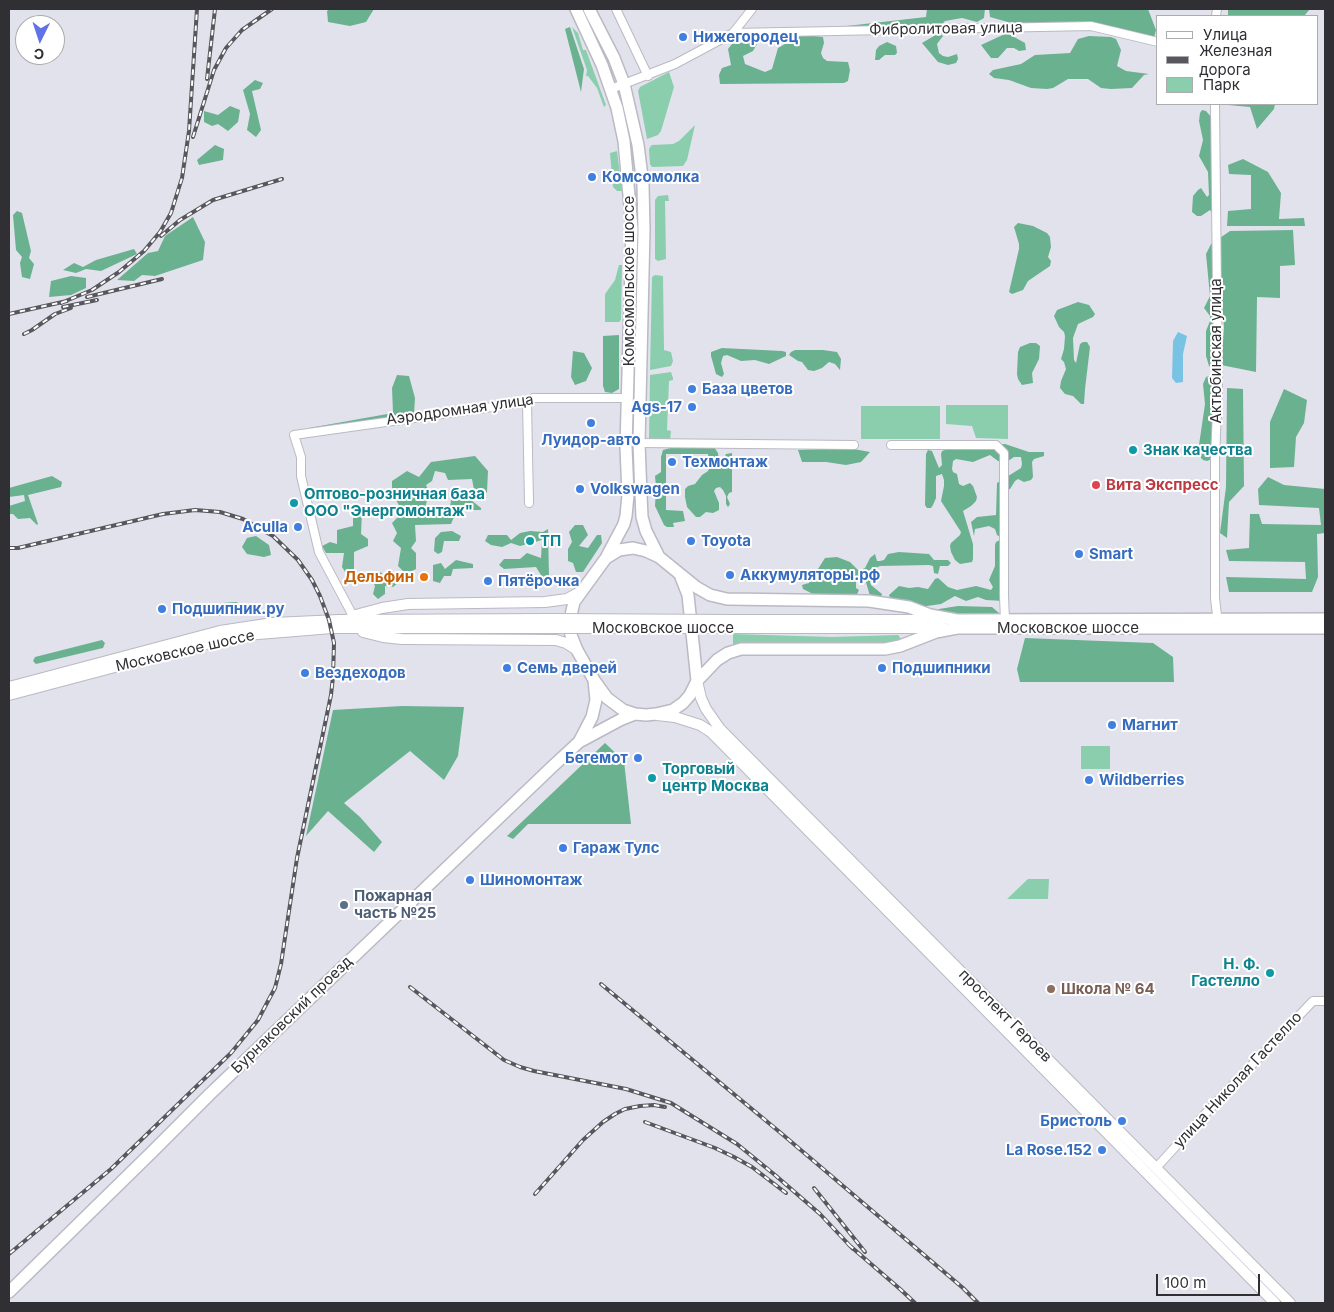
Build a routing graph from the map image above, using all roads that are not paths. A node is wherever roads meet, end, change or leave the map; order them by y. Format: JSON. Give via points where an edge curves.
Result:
{"nodes":[{"id":1,"x":576,"y":9,"type":"edge"},
{"id":2,"x":589,"y":9,"type":"edge"},
{"id":3,"x":616,"y":9,"type":"edge"},
{"id":4,"x":752,"y":9,"type":"edge"},
{"id":5,"x":733,"y":32,"type":"junction"},
{"id":6,"x":1156,"y":42,"type":"edge"},
{"id":7,"x":648,"y":76,"type":"junction"},
{"id":8,"x":624,"y":84,"type":"junction"},
{"id":9,"x":611,"y":89,"type":"junction"},
{"id":10,"x":1215,"y":105,"type":"edge"},
{"id":11,"x":627,"y":398,"type":"junction"},
{"id":12,"x":527,"y":402,"type":"junction"},
{"id":13,"x":639,"y":443,"type":"junction"},
{"id":14,"x":854,"y":445,"type":"dead end"},
{"id":15,"x":891,"y":445,"type":"dead end"},
{"id":16,"x":529,"y":503,"type":"dead end"},
{"id":17,"x":659,"y":557,"type":"junction"},
{"id":18,"x":606,"y":558,"type":"junction"},
{"id":19,"x":679,"y":574,"type":"junction"},
{"id":20,"x":580,"y":592,"type":"junction"},
{"id":21,"x":353,"y":616,"type":"junction"},
{"id":22,"x":1005,"y":620,"type":"junction"},
{"id":23,"x":1325,"y":620,"type":"edge"},
{"id":24,"x":339,"y":624,"type":"junction"},
{"id":25,"x":957,"y":624,"type":"junction"},
{"id":26,"x":1218,"y":624,"type":"junction"},
{"id":27,"x":1325,"y":628,"type":"edge"},
{"id":28,"x":577,"y":650,"type":"junction"},
{"id":29,"x":594,"y":680,"type":"junction"},
{"id":30,"x":697,"y":681,"type":"junction"},
{"id":31,"x":9,"y":687,"type":"edge"},
{"id":32,"x":9,"y":695,"type":"edge"},
{"id":33,"x":635,"y":714,"type":"junction"},
{"id":34,"x":656,"y":714,"type":"junction"},
{"id":35,"x":579,"y":742,"type":"junction"},
{"id":36,"x":1325,"y":1001,"type":"edge"},
{"id":37,"x":1156,"y":1168,"type":"junction"},
{"id":38,"x":9,"y":1292,"type":"edge"},
{"id":39,"x":1275,"y":1303,"type":"edge"},
{"id":40,"x":1290,"y":1303,"type":"edge"}],
"edges":[{"from":1,"to":9,"type":"main road","name":"Комсомольское шоссе"},
{"from":2,"to":8,"type":"main road","name":"Комсомольское шоссе"},
{"from":3,"to":7,"type":"street"},
{"from":4,"to":5,"type":"street"},
{"from":5,"to":6,"type":"street","name":"Фибролитовая улица","via":[[1091,26]]},
{"from":5,"to":7,"type":"street"},
{"from":7,"to":8,"type":"street"},
{"from":8,"to":9,"type":"street"},
{"from":8,"to":13,"type":"main road","name":"Комсомольское шоссе","via":[[643,185]]},
{"from":9,"to":11,"type":"main road","name":"Комсомольское шоссе","via":[[624,141],[632,228]]},
{"from":10,"to":26,"type":"street","name":"Актюбинская улица","via":[[1218,385],[1215,598]]},
{"from":11,"to":12,"type":"street","name":"Аэродромная улица","via":[[533,398]]},
{"from":11,"to":18,"type":"main road","name":"Комсомольское шоссе","via":[[626,516]]},
{"from":12,"to":16,"type":"street"},
{"from":12,"to":21,"type":"street","name":"Аэродромная улица","via":[[294,435],[318,552]]},
{"from":13,"to":14,"type":"street"},
{"from":13,"to":17,"type":"main road","name":"Комсомольское шоссе","via":[[642,517],[648,538]]},
{"from":15,"to":22,"type":"street","via":[[996,445],[1004,453]]},
{"from":17,"to":18,"type":"main road","via":[[633,548],[619,550]]},
{"from":17,"to":19,"type":"main road"},
{"from":18,"to":20,"type":"main road"},
{"from":19,"to":25,"type":"main road","via":[[710,595],[727,599],[869,601],[902,606]]},
{"from":19,"to":30,"type":"main road","via":[[688,595]]},
{"from":20,"to":21,"type":"main road","via":[[545,602],[408,604]]},
{"from":20,"to":28,"type":"main road","via":[[574,602],[570,624]]},
{"from":21,"to":24,"type":"main road"},
{"from":22,"to":25,"type":"main road","name":"Московское шоссе"},
{"from":22,"to":26,"type":"main road","name":"Московское шоссе"},
{"from":23,"to":26,"type":"main road","name":"Московское шоссе"},
{"from":24,"to":25,"type":"main road","name":"Московское шоссе","bridge":true},
{"from":24,"to":28,"type":"main road","via":[[402,639],[556,640]]},
{"from":24,"to":31,"type":"main road","name":"Московское шоссе","via":[[273,623],[220,631]]},
{"from":24,"to":32,"type":"main road","name":"Московское шоссе","via":[[222,640]]},
{"from":25,"to":26,"type":"main road","name":"Московское шоссе"},
{"from":25,"to":30,"type":"main road","via":[[885,649],[741,649],[717,660]]},
{"from":26,"to":27,"type":"main road","name":"Московское шоссе"},
{"from":28,"to":29,"type":"main road"},
{"from":29,"to":33,"type":"main road","via":[[614,705]]},
{"from":29,"to":35,"type":"main road","via":[[596,700],[592,717]]},
{"from":30,"to":34,"type":"main road","via":[[683,703],[673,710]]},
{"from":30,"to":37,"type":"main road","name":"проспект Героев","via":[[706,709],[720,729]]},
{"from":33,"to":34,"type":"main road"},
{"from":33,"to":35,"type":"main road"},
{"from":34,"to":39,"type":"main road","name":"проспект Героев","via":[[700,725],[711,732]]},
{"from":35,"to":38,"type":"main road","name":"Бурнаковский проезд","via":[[210,1094]]},
{"from":36,"to":37,"type":"street","name":"улица Николая Гастелло","via":[[1313,1001]]},
{"from":37,"to":40,"type":"main road","name":"проспект Героев"}]}
